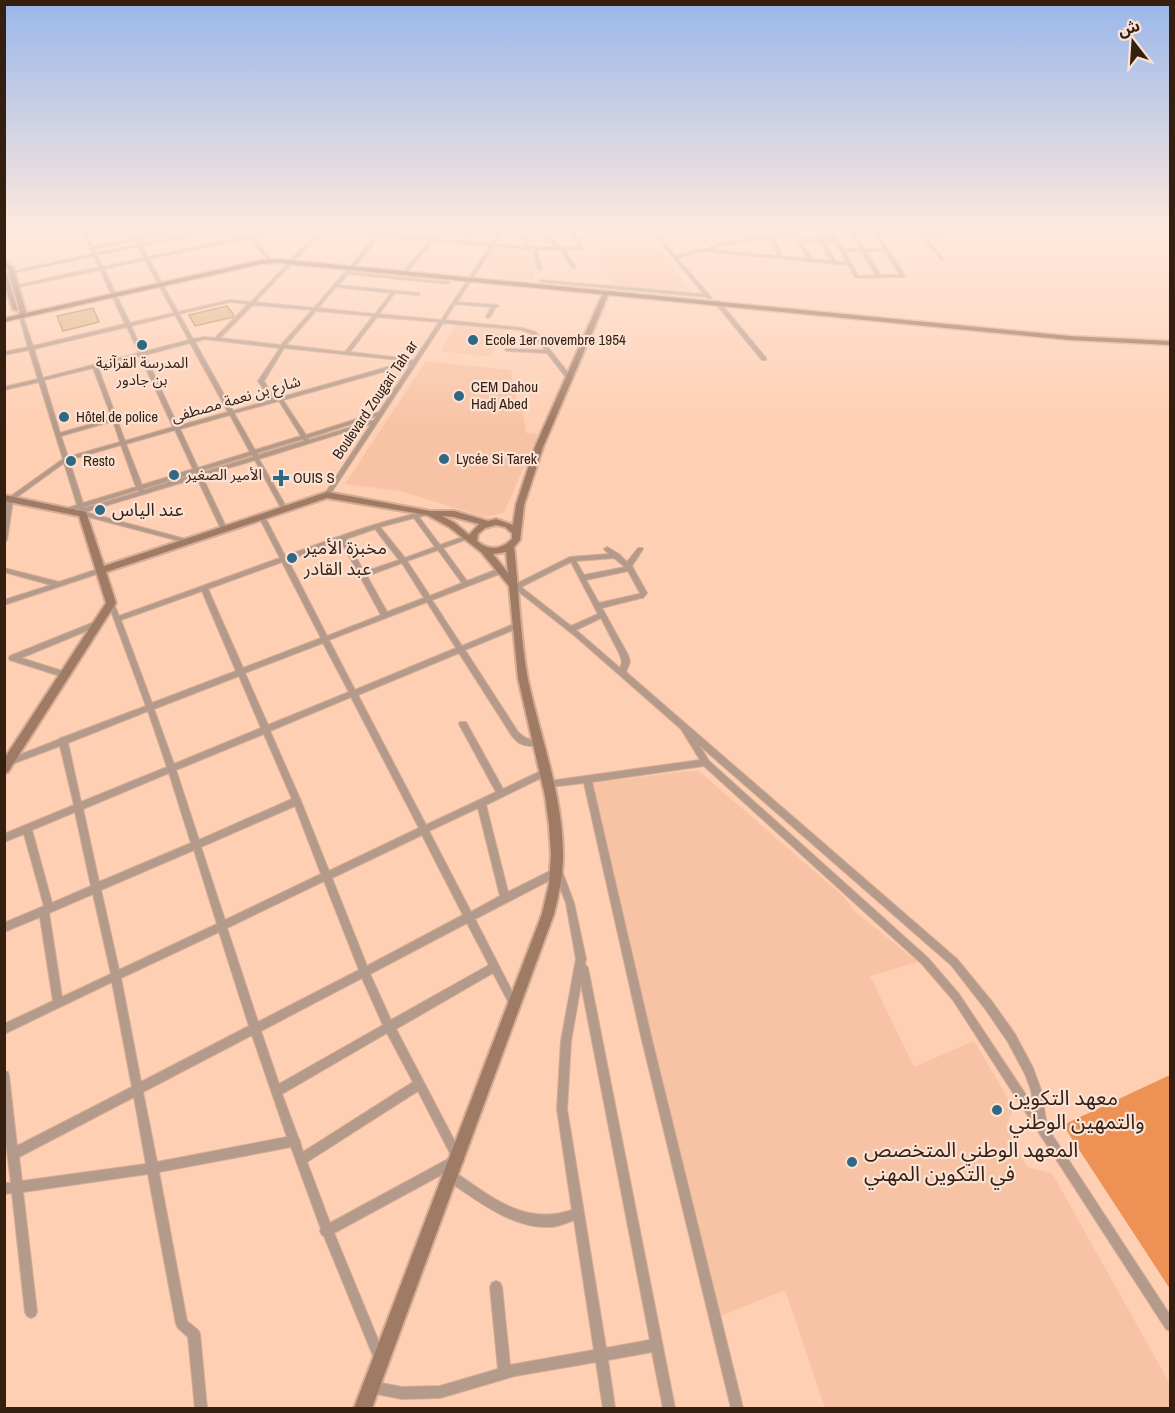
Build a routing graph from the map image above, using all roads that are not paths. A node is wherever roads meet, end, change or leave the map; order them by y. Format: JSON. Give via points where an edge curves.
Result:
{"nodes":[{"id":1,"x":12,"y":295,"type":"edge"},
{"id":2,"x":114,"y":295,"type":"joint"},
{"id":3,"x":165,"y":295,"type":"edge"},
{"id":4,"x":260,"y":295,"type":"edge"},
{"id":5,"x":329,"y":295,"type":"edge"},
{"id":6,"x":392,"y":295,"type":"edge"},
{"id":7,"x":459,"y":295,"type":"edge"},
{"id":8,"x":605,"y":295,"type":"edge"},
{"id":9,"x":635,"y":295,"type":"edge"},
{"id":10,"x":666,"y":295,"type":"edge"},
{"id":11,"x":708,"y":295,"type":"edge"},
{"id":12,"x":712,"y":300,"type":"junction"},
{"id":13,"x":253,"y":302,"type":"junction"},
{"id":14,"x":454,"y":303,"type":"junction"},
{"id":15,"x":318,"y":308,"type":"junction"},
{"id":16,"x":176,"y":314,"type":"junction"},
{"id":17,"x":378,"y":314,"type":"junction"},
{"id":18,"x":21,"y":316,"type":"junction"},
{"id":19,"x":488,"y":317,"type":"dead end"},
{"id":20,"x":4,"y":320,"type":"edge"},
{"id":21,"x":442,"y":321,"type":"junction"},
{"id":22,"x":128,"y":325,"type":"junction"},
{"id":23,"x":228,"y":327,"type":"junction"},
{"id":24,"x":186,"y":332,"type":"junction"},
{"id":25,"x":217,"y":339,"type":"junction"},
{"id":26,"x":191,"y":341,"type":"junction"},
{"id":27,"x":1170,"y":341,"type":"edge"},
{"id":28,"x":283,"y":346,"type":"junction"},
{"id":29,"x":31,"y":348,"type":"junction"},
{"id":30,"x":507,"y":350,"type":"dead end"},
{"id":31,"x":549,"y":352,"type":"junction"},
{"id":32,"x":347,"y":353,"type":"junction"},
{"id":33,"x":4,"y":354,"type":"edge"},
{"id":34,"x":142,"y":354,"type":"junction"},
{"id":35,"x":764,"y":359,"type":"dead end"},
{"id":36,"x":416,"y":361,"type":"junction"},
{"id":37,"x":95,"y":366,"type":"junction"},
{"id":38,"x":41,"y":379,"type":"junction"},
{"id":39,"x":570,"y":379,"type":"junction"},
{"id":40,"x":4,"y":388,"type":"edge"},
{"id":41,"x":277,"y":400,"type":"junction"},
{"id":42,"x":231,"y":413,"type":"junction"},
{"id":43,"x":382,"y":413,"type":"junction"},
{"id":44,"x":116,"y":419,"type":"junction"},
{"id":45,"x":376,"y":421,"type":"junction"},
{"id":46,"x":177,"y":428,"type":"junction"},
{"id":47,"x":58,"y":435,"type":"junction"},
{"id":48,"x":306,"y":439,"type":"junction"},
{"id":49,"x":125,"y":443,"type":"junction"},
{"id":50,"x":254,"y":455,"type":"junction"},
{"id":51,"x":66,"y":459,"type":"junction"},
{"id":52,"x":198,"y":472,"type":"junction"},
{"id":53,"x":140,"y":490,"type":"junction"},
{"id":54,"x":327,"y":495,"type":"junction"},
{"id":55,"x":6,"y":501,"type":"edge"},
{"id":56,"x":520,"y":505,"type":"junction"},
{"id":57,"x":82,"y":510,"type":"junction"},
{"id":58,"x":285,"y":510,"type":"junction"},
{"id":59,"x":429,"y":513,"type":"junction"},
{"id":60,"x":415,"y":515,"type":"junction"},
{"id":61,"x":262,"y":517,"type":"junction"},
{"id":62,"x":504,"y":523,"type":"junction"},
{"id":63,"x":487,"y":524,"type":"junction"},
{"id":64,"x":376,"y":526,"type":"junction"},
{"id":65,"x":224,"y":529,"type":"junction"},
{"id":66,"x":516,"y":532,"type":"junction"},
{"id":67,"x":342,"y":538,"type":"junction"},
{"id":68,"x":4,"y":540,"type":"edge"},
{"id":69,"x":470,"y":540,"type":"junction"},
{"id":70,"x":187,"y":541,"type":"junction"},
{"id":71,"x":440,"y":547,"type":"junction"},
{"id":72,"x":510,"y":547,"type":"junction"},
{"id":73,"x":607,"y":549,"type":"dead end"},
{"id":74,"x":640,"y":549,"type":"dead end"},
{"id":75,"x":484,"y":550,"type":"junction"},
{"id":76,"x":617,"y":556,"type":"junction"},
{"id":77,"x":572,"y":558,"type":"junction"},
{"id":78,"x":284,"y":559,"type":"junction"},
{"id":79,"x":403,"y":560,"type":"junction"},
{"id":80,"x":629,"y":567,"type":"junction"},
{"id":81,"x":4,"y":570,"type":"edge"},
{"id":82,"x":101,"y":570,"type":"junction"},
{"id":83,"x":500,"y":571,"type":"junction"},
{"id":84,"x":363,"y":575,"type":"junction"},
{"id":85,"x":583,"y":578,"type":"junction"},
{"id":86,"x":59,"y":584,"type":"junction"},
{"id":87,"x":466,"y":584,"type":"junction"},
{"id":88,"x":514,"y":585,"type":"junction"},
{"id":89,"x":204,"y":588,"type":"junction"},
{"id":90,"x":428,"y":599,"type":"junction"},
{"id":91,"x":4,"y":603,"type":"edge"},
{"id":92,"x":111,"y":603,"type":"junction"},
{"id":93,"x":598,"y":606,"type":"junction"},
{"id":94,"x":385,"y":615,"type":"junction"},
{"id":95,"x":602,"y":615,"type":"junction"},
{"id":96,"x":117,"y":619,"type":"junction"},
{"id":97,"x":100,"y":623,"type":"junction"},
{"id":98,"x":516,"y":626,"type":"junction"},
{"id":99,"x":572,"y":629,"type":"junction"},
{"id":100,"x":326,"y":638,"type":"junction"},
{"id":101,"x":462,"y":649,"type":"junction"},
{"id":102,"x":4,"y":656,"type":"edge"},
{"id":103,"x":13,"y":658,"type":"junction"},
{"id":104,"x":241,"y":671,"type":"junction"},
{"id":105,"x":622,"y":673,"type":"junction"},
{"id":106,"x":66,"y":675,"type":"junction"},
{"id":107,"x":354,"y":695,"type":"junction"},
{"id":108,"x":150,"y":706,"type":"junction"},
{"id":109,"x":463,"y":724,"type":"dead end"},
{"id":110,"x":684,"y":727,"type":"junction"},
{"id":111,"x":266,"y":731,"type":"junction"},
{"id":112,"x":63,"y":740,"type":"junction"},
{"id":113,"x":539,"y":744,"type":"junction"},
{"id":114,"x":706,"y":763,"type":"junction"},
{"id":115,"x":6,"y":765,"type":"edge"},
{"id":116,"x":172,"y":770,"type":"junction"},
{"id":117,"x":548,"y":778,"type":"junction"},
{"id":118,"x":587,"y":778,"type":"junction"},
{"id":119,"x":501,"y":793,"type":"junction"},
{"id":120,"x":297,"y":801,"type":"junction"},
{"id":121,"x":481,"y":803,"type":"junction"},
{"id":122,"x":78,"y":809,"type":"junction"},
{"id":123,"x":27,"y":829,"type":"junction"},
{"id":124,"x":423,"y":831,"type":"junction"},
{"id":125,"x":4,"y":838,"type":"edge"},
{"id":126,"x":197,"y":845,"type":"junction"},
{"id":127,"x":558,"y":871,"type":"junction"},
{"id":128,"x":325,"y":878,"type":"junction"},
{"id":129,"x":96,"y":888,"type":"junction"},
{"id":130,"x":505,"y":897,"type":"junction"},
{"id":131,"x":46,"y":910,"type":"junction"},
{"id":132,"x":467,"y":917,"type":"junction"},
{"id":133,"x":224,"y":926,"type":"junction"},
{"id":134,"x":4,"y":928,"type":"edge"},
{"id":135,"x":581,"y":959,"type":"junction"},
{"id":136,"x":494,"y":967,"type":"junction"},
{"id":137,"x":364,"y":971,"type":"junction"},
{"id":138,"x":116,"y":976,"type":"junction"},
{"id":139,"x":58,"y":1004,"type":"junction"},
{"id":140,"x":514,"y":1004,"type":"junction"},
{"id":141,"x":255,"y":1028,"type":"junction"},
{"id":142,"x":390,"y":1028,"type":"junction"},
{"id":143,"x":4,"y":1029,"type":"edge"},
{"id":144,"x":4,"y":1077,"type":"edge"},
{"id":145,"x":420,"y":1084,"type":"junction"},
{"id":146,"x":138,"y":1089,"type":"junction"},
{"id":147,"x":277,"y":1091,"type":"junction"},
{"id":148,"x":1043,"y":1131,"type":"junction"},
{"id":149,"x":295,"y":1142,"type":"junction"},
{"id":150,"x":13,"y":1154,"type":"junction"},
{"id":151,"x":459,"y":1159,"type":"junction"},
{"id":152,"x":301,"y":1160,"type":"junction"},
{"id":153,"x":153,"y":1168,"type":"junction"},
{"id":154,"x":452,"y":1177,"type":"junction"},
{"id":155,"x":17,"y":1187,"type":"junction"},
{"id":156,"x":4,"y":1189,"type":"edge"},
{"id":157,"x":578,"y":1213,"type":"junction"},
{"id":158,"x":326,"y":1231,"type":"junction"},
{"id":159,"x":496,"y":1287,"type":"dead end"},
{"id":160,"x":31,"y":1312,"type":"dead end"},
{"id":161,"x":1170,"y":1325,"type":"edge"},
{"id":162,"x":655,"y":1346,"type":"junction"},
{"id":163,"x":600,"y":1356,"type":"junction"},
{"id":164,"x":381,"y":1362,"type":"junction"},
{"id":165,"x":505,"y":1373,"type":"junction"},
{"id":166,"x":371,"y":1387,"type":"junction"},
{"id":167,"x":201,"y":1408,"type":"edge"},
{"id":168,"x":363,"y":1408,"type":"edge"},
{"id":169,"x":609,"y":1408,"type":"edge"},
{"id":170,"x":669,"y":1408,"type":"edge"},
{"id":171,"x":737,"y":1408,"type":"edge"}],
"edges":[{"from":1,"to":18,"type":"street","via":[[16,314]]},
{"from":2,"to":18,"type":"main road"},
{"from":2,"to":22,"type":"street"},
{"from":3,"to":16,"type":"street"},
{"from":4,"to":13,"type":"street"},
{"from":5,"to":15,"type":"street"},
{"from":6,"to":17,"type":"street"},
{"from":7,"to":14,"type":"street","name":"Boulevard Zougari Tah ar"},
{"from":8,"to":39,"type":"street"},
{"from":9,"to":12,"type":"main road"},
{"from":10,"to":12,"type":"street"},
{"from":11,"to":12,"type":"street"},
{"from":12,"to":27,"type":"main road","via":[[1070,338]]},
{"from":12,"to":35,"type":"street"},
{"from":13,"to":15,"type":"street"},
{"from":13,"to":16,"type":"street","via":[[230,301]]},
{"from":13,"to":23,"type":"street"},
{"from":14,"to":19,"type":"street","via":[[495,306]]},
{"from":14,"to":21,"type":"street","name":"Boulevard Zougari Tah ar"},
{"from":15,"to":17,"type":"street"},
{"from":15,"to":28,"type":"street"},
{"from":16,"to":22,"type":"street"},
{"from":16,"to":24,"type":"street"},
{"from":17,"to":21,"type":"street"},
{"from":17,"to":32,"type":"street"},
{"from":18,"to":20,"type":"main road"},
{"from":18,"to":29,"type":"street"},
{"from":21,"to":31,"type":"street","via":[[522,329],[534,333]]},
{"from":21,"to":36,"type":"street","name":"Boulevard Zougari Tah ar"},
{"from":22,"to":29,"type":"street"},
{"from":22,"to":34,"type":"street"},
{"from":23,"to":24,"type":"street","via":[[207,336]]},
{"from":23,"to":25,"type":"street"},
{"from":24,"to":26,"type":"street"},
{"from":25,"to":26,"type":"street"},
{"from":25,"to":28,"type":"street"},
{"from":26,"to":34,"type":"street"},
{"from":26,"to":42,"type":"street"},
{"from":28,"to":32,"type":"street"},
{"from":28,"to":41,"type":"street","via":[[261,381]]},
{"from":29,"to":33,"type":"street"},
{"from":29,"to":38,"type":"street"},
{"from":30,"to":31,"type":"street"},
{"from":31,"to":39,"type":"street"},
{"from":32,"to":36,"type":"street"},
{"from":34,"to":37,"type":"street"},
{"from":34,"to":46,"type":"street"},
{"from":36,"to":41,"type":"street","name":"شارع بن نعمة مصطفى"},
{"from":36,"to":43,"type":"street","name":"Boulevard Zougari Tah ar"},
{"from":37,"to":38,"type":"street"},
{"from":37,"to":44,"type":"street"},
{"from":38,"to":40,"type":"street"},
{"from":38,"to":47,"type":"street"},
{"from":39,"to":56,"type":"street","via":[[539,447]]},
{"from":41,"to":42,"type":"street","name":"شارع بن نعمة مصطفى"},
{"from":41,"to":48,"type":"street"},
{"from":42,"to":46,"type":"street","name":"شارع بن نعمة مصطفى"},
{"from":42,"to":50,"type":"street"},
{"from":43,"to":45,"type":"street","name":"Boulevard Zougari Tah ar"},
{"from":43,"to":48,"type":"street"},
{"from":44,"to":47,"type":"street"},
{"from":44,"to":49,"type":"street"},
{"from":45,"to":48,"type":"street"},
{"from":45,"to":54,"type":"street","name":"Boulevard Zougari Tah ar"},
{"from":46,"to":49,"type":"street","name":"شارع بن نعمة مصطفى"},
{"from":46,"to":52,"type":"street"},
{"from":47,"to":51,"type":"street"},
{"from":48,"to":50,"type":"street"},
{"from":49,"to":51,"type":"street","name":"شارع بن نعمة مصطفى"},
{"from":49,"to":53,"type":"street"},
{"from":50,"to":52,"type":"street"},
{"from":50,"to":58,"type":"street"},
{"from":51,"to":55,"type":"street","name":"شارع بن نعمة مصطفى"},
{"from":51,"to":57,"type":"street"},
{"from":52,"to":53,"type":"street"},
{"from":52,"to":65,"type":"street"},
{"from":53,"to":57,"type":"street"},
{"from":54,"to":58,"type":"street"},
{"from":54,"to":59,"type":"street"},
{"from":55,"to":57,"type":"street","via":[[64,511]]},
{"from":55,"to":68,"type":"street"},
{"from":56,"to":62,"type":"street"},
{"from":56,"to":66,"type":"street"},
{"from":57,"to":70,"type":"street"},
{"from":57,"to":82,"type":"street"},
{"from":58,"to":61,"type":"street"},
{"from":59,"to":60,"type":"street"},
{"from":59,"to":63,"type":"street","via":[[454,514]]},
{"from":59,"to":69,"type":"street"},
{"from":60,"to":64,"type":"street"},
{"from":60,"to":71,"type":"street"},
{"from":61,"to":65,"type":"street"},
{"from":61,"to":78,"type":"street"},
{"from":62,"to":63,"type":"street"},
{"from":62,"to":66,"type":"street"},
{"from":63,"to":69,"type":"street"},
{"from":64,"to":67,"type":"street"},
{"from":64,"to":79,"type":"street"},
{"from":65,"to":70,"type":"street"},
{"from":66,"to":72,"type":"street"},
{"from":67,"to":78,"type":"street"},
{"from":67,"to":84,"type":"street"},
{"from":69,"to":71,"type":"street"},
{"from":69,"to":75,"type":"street"},
{"from":70,"to":82,"type":"street"},
{"from":71,"to":79,"type":"street"},
{"from":71,"to":87,"type":"street"},
{"from":72,"to":75,"type":"street"},
{"from":72,"to":88,"type":"street"},
{"from":73,"to":76,"type":"street"},
{"from":74,"to":80,"type":"street"},
{"from":75,"to":83,"type":"street"},
{"from":76,"to":77,"type":"street"},
{"from":76,"to":80,"type":"street"},
{"from":77,"to":85,"type":"street"},
{"from":77,"to":88,"type":"street"},
{"from":78,"to":89,"type":"street"},
{"from":78,"to":100,"type":"street"},
{"from":79,"to":84,"type":"street"},
{"from":79,"to":90,"type":"street"},
{"from":80,"to":85,"type":"street"},
{"from":80,"to":93,"type":"street","via":[[644,594]]},
{"from":81,"to":86,"type":"street"},
{"from":82,"to":86,"type":"street"},
{"from":82,"to":92,"type":"street"},
{"from":83,"to":87,"type":"street"},
{"from":83,"to":88,"type":"street"},
{"from":84,"to":94,"type":"street"},
{"from":85,"to":93,"type":"street"},
{"from":86,"to":91,"type":"street"},
{"from":87,"to":90,"type":"street"},
{"from":88,"to":98,"type":"street"},
{"from":88,"to":99,"type":"street"},
{"from":89,"to":96,"type":"street"},
{"from":89,"to":104,"type":"street"},
{"from":90,"to":94,"type":"street"},
{"from":90,"to":101,"type":"street"},
{"from":92,"to":96,"type":"street"},
{"from":92,"to":97,"type":"street"},
{"from":93,"to":95,"type":"street"},
{"from":94,"to":100,"type":"street"},
{"from":95,"to":99,"type":"street"},
{"from":95,"to":105,"type":"street","via":[[626,659]]},
{"from":96,"to":108,"type":"street"},
{"from":97,"to":103,"type":"street"},
{"from":97,"to":106,"type":"street"},
{"from":98,"to":101,"type":"street"},
{"from":98,"to":113,"type":"street"},
{"from":99,"to":105,"type":"street"},
{"from":100,"to":104,"type":"street"},
{"from":100,"to":107,"type":"street"},
{"from":101,"to":107,"type":"street"},
{"from":101,"to":113,"type":"street","via":[[518,738]]},
{"from":102,"to":103,"type":"street"},
{"from":103,"to":106,"type":"street"},
{"from":104,"to":108,"type":"street"},
{"from":104,"to":111,"type":"street"},
{"from":105,"to":110,"type":"street"},
{"from":106,"to":115,"type":"street"},
{"from":107,"to":111,"type":"street"},
{"from":107,"to":124,"type":"street"},
{"from":108,"to":112,"type":"street"},
{"from":108,"to":116,"type":"street"},
{"from":109,"to":119,"type":"street"},
{"from":110,"to":114,"type":"street"},
{"from":110,"to":148,"type":"street","via":[[954,962],[1011,1037],[1036,1090]]},
{"from":111,"to":116,"type":"street"},
{"from":111,"to":120,"type":"street"},
{"from":112,"to":115,"type":"street"},
{"from":112,"to":122,"type":"street"},
{"from":113,"to":117,"type":"street"},
{"from":114,"to":118,"type":"street"},
{"from":114,"to":148,"type":"street","via":[[925,961],[956,997]]},
{"from":116,"to":122,"type":"street"},
{"from":116,"to":126,"type":"street"},
{"from":117,"to":118,"type":"street"},
{"from":117,"to":119,"type":"street"},
{"from":117,"to":127,"type":"street"},
{"from":118,"to":171,"type":"street"},
{"from":119,"to":121,"type":"street"},
{"from":120,"to":126,"type":"street"},
{"from":120,"to":128,"type":"street"},
{"from":121,"to":124,"type":"street"},
{"from":121,"to":130,"type":"street"},
{"from":122,"to":123,"type":"street"},
{"from":122,"to":129,"type":"street"},
{"from":123,"to":125,"type":"street"},
{"from":123,"to":131,"type":"street"},
{"from":124,"to":128,"type":"street"},
{"from":124,"to":132,"type":"street"},
{"from":126,"to":129,"type":"street"},
{"from":126,"to":133,"type":"street"},
{"from":127,"to":130,"type":"street"},
{"from":127,"to":135,"type":"street","via":[[570,903]]},
{"from":127,"to":140,"type":"street","via":[[548,915]]},
{"from":128,"to":133,"type":"street"},
{"from":128,"to":137,"type":"street"},
{"from":129,"to":131,"type":"street"},
{"from":129,"to":138,"type":"street"},
{"from":130,"to":132,"type":"street"},
{"from":131,"to":134,"type":"street"},
{"from":131,"to":139,"type":"street"},
{"from":132,"to":136,"type":"street"},
{"from":132,"to":137,"type":"street"},
{"from":133,"to":138,"type":"street"},
{"from":133,"to":141,"type":"street"},
{"from":135,"to":157,"type":"street","via":[[566,1041],[562,1109]]},
{"from":135,"to":162,"type":"street"},
{"from":136,"to":140,"type":"street"},
{"from":136,"to":142,"type":"street"},
{"from":137,"to":141,"type":"street"},
{"from":137,"to":142,"type":"street"},
{"from":138,"to":139,"type":"street"},
{"from":138,"to":146,"type":"street"},
{"from":139,"to":143,"type":"street"},
{"from":140,"to":151,"type":"street"},
{"from":141,"to":146,"type":"street"},
{"from":141,"to":147,"type":"street"},
{"from":142,"to":145,"type":"street"},
{"from":142,"to":147,"type":"street"},
{"from":144,"to":150,"type":"street"},
{"from":145,"to":151,"type":"street"},
{"from":145,"to":152,"type":"street"},
{"from":146,"to":150,"type":"street"},
{"from":146,"to":153,"type":"street"},
{"from":147,"to":149,"type":"street"},
{"from":148,"to":161,"type":"street"},
{"from":149,"to":152,"type":"street"},
{"from":149,"to":153,"type":"street"},
{"from":150,"to":155,"type":"street"},
{"from":151,"to":154,"type":"street"},
{"from":151,"to":158,"type":"street"},
{"from":152,"to":158,"type":"street"},
{"from":153,"to":155,"type":"street"},
{"from":153,"to":167,"type":"street","via":[[182,1324],[194,1334]]},
{"from":154,"to":157,"type":"street","via":[[522,1218],[550,1221]]},
{"from":154,"to":164,"type":"street"},
{"from":155,"to":156,"type":"street"},
{"from":155,"to":160,"type":"street"},
{"from":157,"to":163,"type":"street"},
{"from":158,"to":164,"type":"street"},
{"from":159,"to":165,"type":"street"},
{"from":162,"to":163,"type":"street"},
{"from":162,"to":170,"type":"street"},
{"from":163,"to":165,"type":"street"},
{"from":163,"to":169,"type":"street"},
{"from":164,"to":166,"type":"street"},
{"from":165,"to":166,"type":"street","via":[[440,1392],[402,1393]]},
{"from":166,"to":168,"type":"street"}]}
